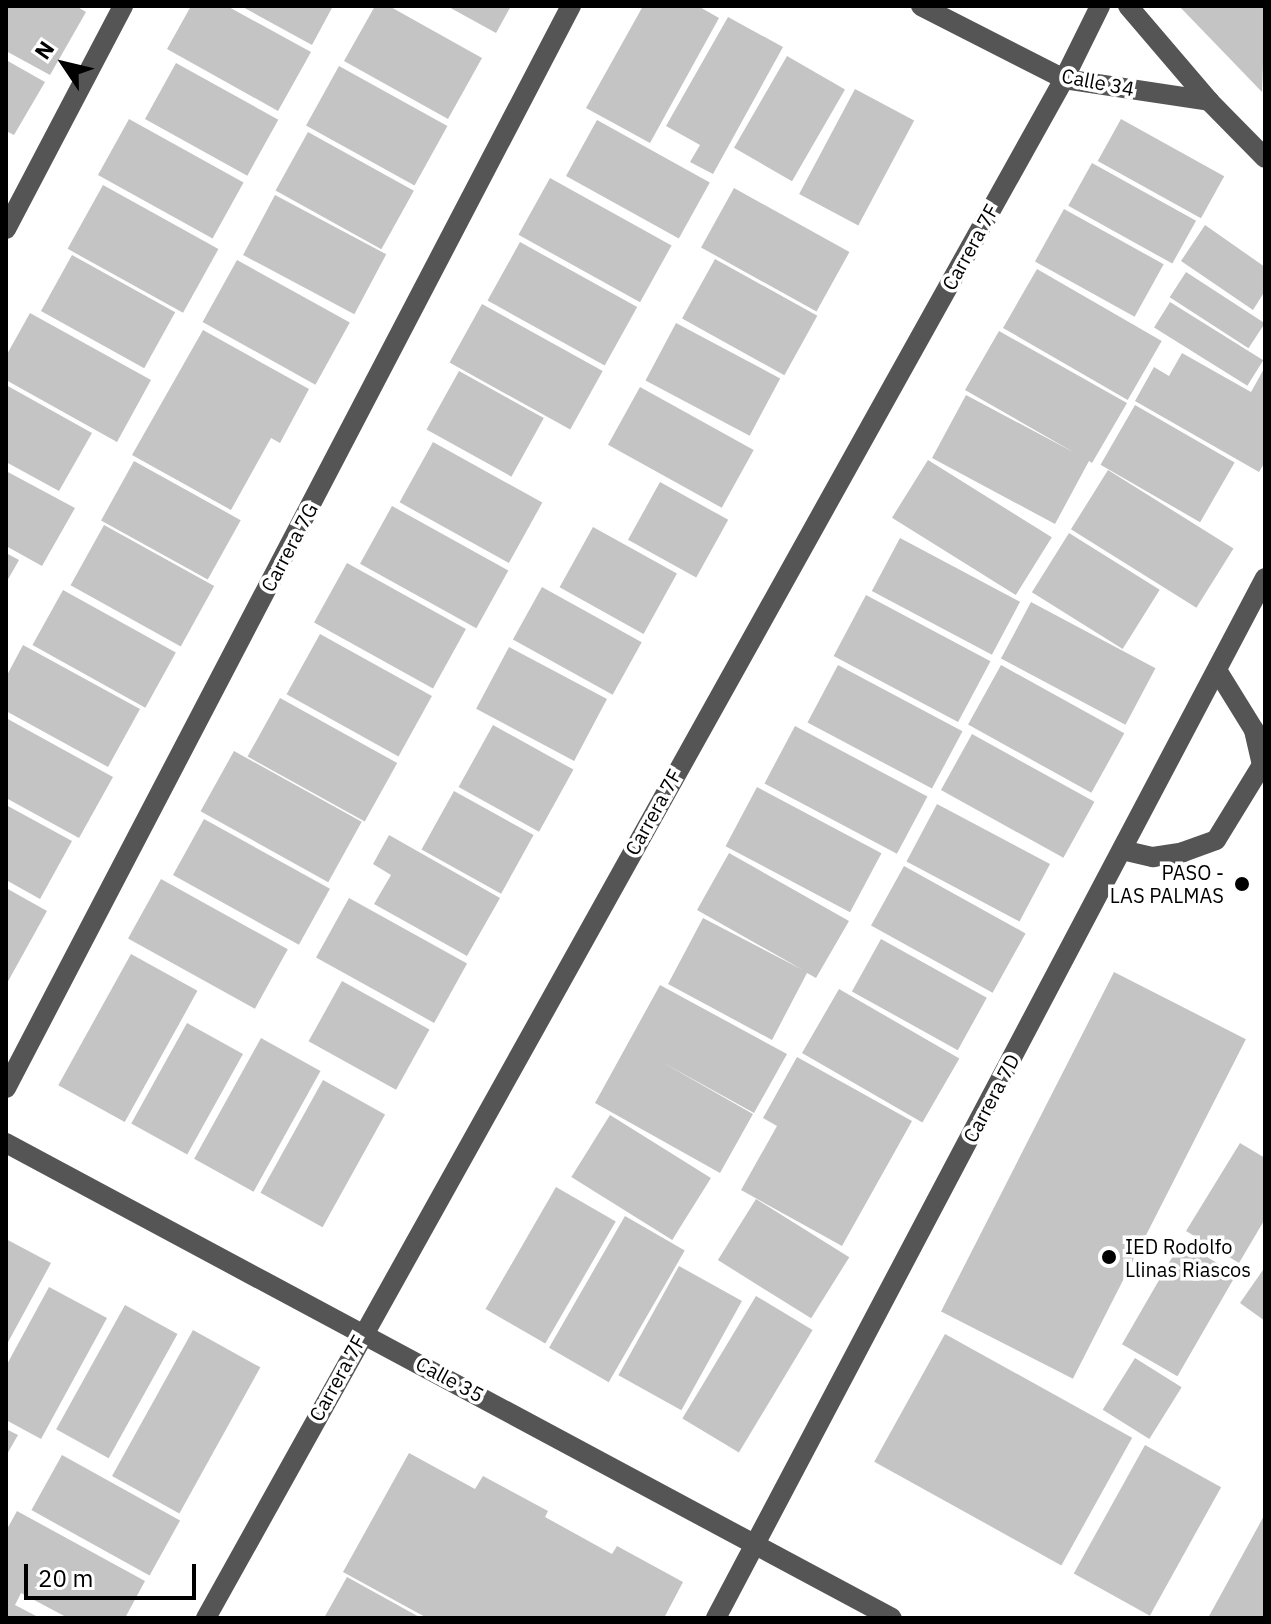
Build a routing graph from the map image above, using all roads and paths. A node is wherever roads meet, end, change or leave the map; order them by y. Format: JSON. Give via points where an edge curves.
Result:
{"nodes":[{"id":1,"x":123,"y":6,"type":"edge"},
{"id":2,"x":571,"y":6,"type":"edge"},
{"id":3,"x":921,"y":6,"type":"edge"},
{"id":4,"x":1100,"y":6,"type":"edge"},
{"id":5,"x":1128,"y":6,"type":"edge"},
{"id":6,"x":1064,"y":79,"type":"junction"},
{"id":7,"x":1209,"y":101,"type":"junction"},
{"id":8,"x":1265,"y":158,"type":"edge"},
{"id":9,"x":6,"y":229,"type":"edge"},
{"id":10,"x":1265,"y":578,"type":"edge"},
{"id":11,"x":1217,"y":670,"type":"junction"},
{"id":12,"x":1122,"y":850,"type":"junction"},
{"id":13,"x":6,"y":1088,"type":"edge"},
{"id":14,"x":6,"y":1143,"type":"edge"},
{"id":15,"x":362,"y":1332,"type":"junction"},
{"id":16,"x":757,"y":1543,"type":"junction"},
{"id":17,"x":206,"y":1618,"type":"edge"},
{"id":18,"x":716,"y":1618,"type":"edge"},
{"id":19,"x":892,"y":1618,"type":"edge"}],
"edges":[{"from":1,"to":9,"type":"street"},
{"from":2,"to":13,"type":"street","name":"Carrera 7G"},
{"from":3,"to":6,"type":"street","name":"Calle 34"},
{"from":4,"to":6,"type":"street","name":"Carrera 7F"},
{"from":5,"to":7,"type":"street"},
{"from":6,"to":7,"type":"street","name":"Calle 34"},
{"from":6,"to":15,"type":"street","name":"Carrera 7F"},
{"from":7,"to":8,"type":"street"},
{"from":10,"to":11,"type":"street","name":"Carrera 7D"},
{"from":11,"to":12,"type":"street","name":"Carrera 7D"},
{"from":11,"to":12,"type":"street","via":[[1254,730],[1262,765],[1216,840],[1153,857]]},
{"from":12,"to":16,"type":"street","name":"Carrera 7D"},
{"from":14,"to":15,"type":"street","name":"Calle 35"},
{"from":15,"to":16,"type":"street","name":"Calle 35"},
{"from":15,"to":17,"type":"street","name":"Carrera 7F"},
{"from":16,"to":18,"type":"street","name":"Carrera 7D"},
{"from":16,"to":19,"type":"street","name":"Calle 35"}]}
